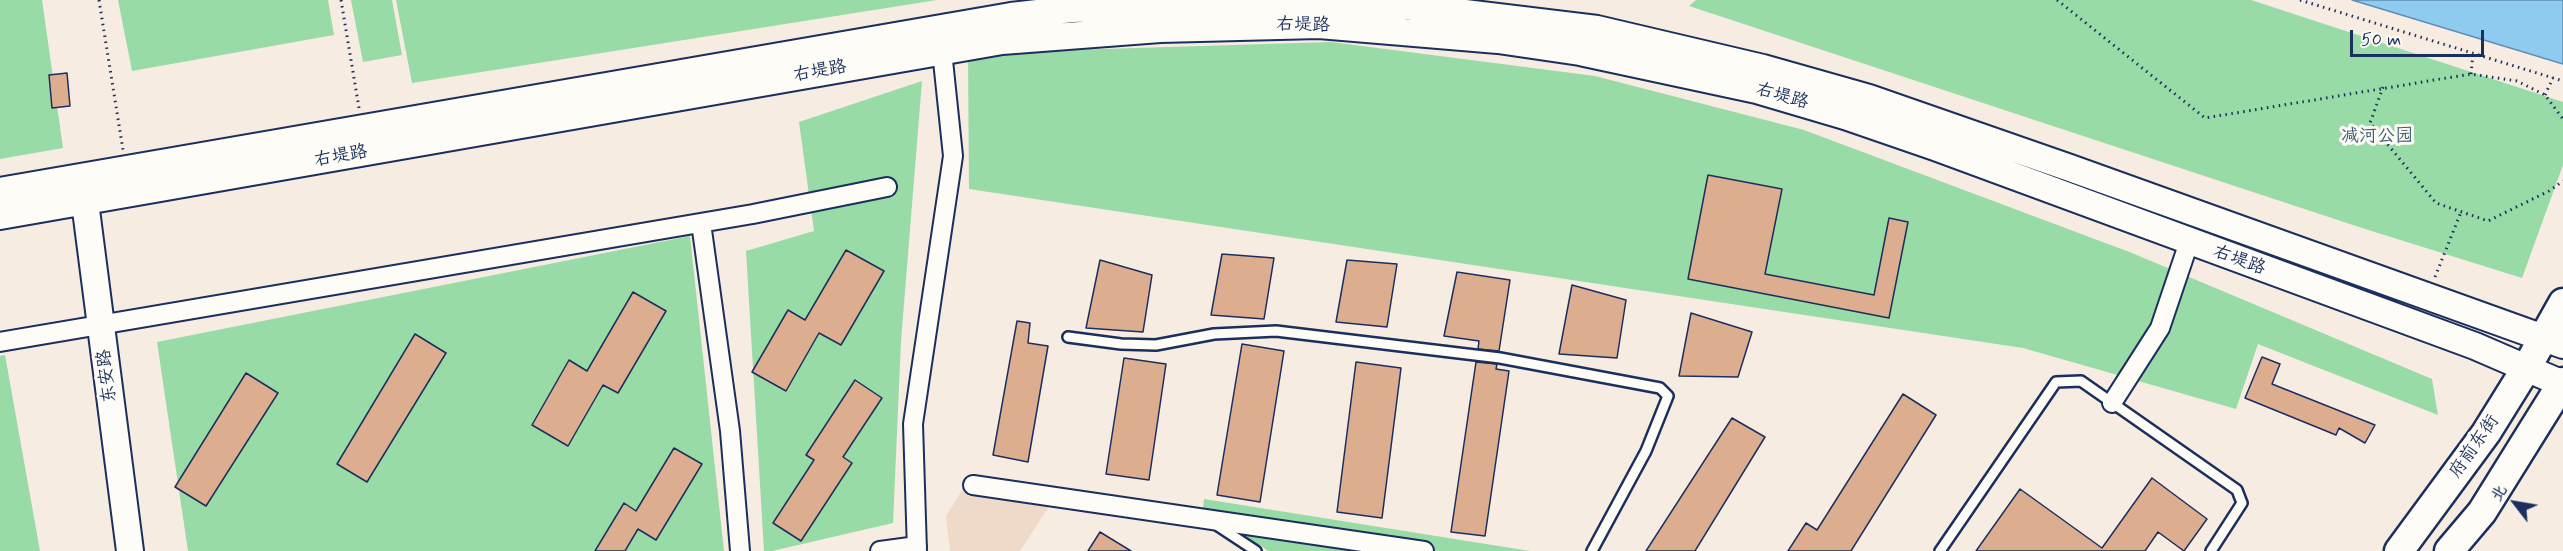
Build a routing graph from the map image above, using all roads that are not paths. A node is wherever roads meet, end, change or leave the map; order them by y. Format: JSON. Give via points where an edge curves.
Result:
{"nodes":[{"id":1,"x":1406,"y":3,"type":"edge"},
{"id":2,"x":942,"y":51,"type":"junction"},
{"id":3,"x":887,"y":187,"type":"dead end"},
{"id":4,"x":0,"y":191,"type":"edge"},
{"id":5,"x":86,"y":202,"type":"junction"},
{"id":6,"x":0,"y":216,"type":"edge"},
{"id":7,"x":701,"y":223,"type":"junction"},
{"id":8,"x":2189,"y":242,"type":"junction"},
{"id":9,"x":2563,"y":303,"type":"edge"},
{"id":10,"x":102,"y":324,"type":"junction"},
{"id":11,"x":1068,"y":338,"type":"dead end"},
{"id":12,"x":0,"y":342,"type":"edge"},
{"id":13,"x":2553,"y":342,"type":"edge"},
{"id":14,"x":2527,"y":368,"type":"junction"},
{"id":15,"x":2563,"y":383,"type":"edge"},
{"id":16,"x":2112,"y":403,"type":"junction"},
{"id":17,"x":973,"y":485,"type":"dead end"},
{"id":18,"x":1209,"y":519,"type":"junction"},
{"id":19,"x":917,"y":549,"type":"edge"},
{"id":20,"x":130,"y":551,"type":"edge"},
{"id":21,"x":740,"y":551,"type":"edge"},
{"id":22,"x":880,"y":551,"type":"edge"},
{"id":23,"x":1256,"y":551,"type":"edge"},
{"id":24,"x":1424,"y":551,"type":"edge"},
{"id":25,"x":1592,"y":551,"type":"edge"},
{"id":26,"x":1940,"y":551,"type":"edge"},
{"id":27,"x":2211,"y":551,"type":"edge"},
{"id":28,"x":2399,"y":551,"type":"edge"},
{"id":29,"x":2449,"y":551,"type":"edge"}],
"edges":[{"from":1,"to":4,"type":"main road","name":"右堤路","via":[[1072,9],[1011,16]]},
{"from":1,"to":13,"type":"main road","name":"右堤路","via":[[1597,29],[1869,98]]},
{"from":2,"to":5,"type":"main road","name":"右堤路"},
{"from":2,"to":8,"type":"main road","name":"右堤路","via":[[1073,34],[1319,24],[1569,50],[1684,72],[1845,116]]},
{"from":2,"to":19,"type":"street","via":[[953,156],[913,424]]},
{"from":3,"to":7,"type":"street"},
{"from":5,"to":6,"type":"main road","name":"右堤路"},
{"from":5,"to":10,"type":"main road","name":"东安路"},
{"from":7,"to":10,"type":"street"},
{"from":7,"to":21,"type":"street","via":[[730,431]]},
{"from":8,"to":14,"type":"main road","name":"右堤路"},
{"from":8,"to":16,"type":"street","via":[[2160,328]]},
{"from":9,"to":13,"type":"main road","name":"府前东街"},
{"from":10,"to":12,"type":"street"},
{"from":10,"to":20,"type":"main road","name":"东安路"},
{"from":11,"to":25,"type":"lane","via":[[1156,345],[1214,334],[1276,331],[1500,358],[1660,388],[1668,396],[1646,451]]},
{"from":13,"to":14,"type":"main road","name":"府前东街"},
{"from":14,"to":15,"type":"main road","name":"右堤路"},
{"from":14,"to":28,"type":"main road","name":"府前东街","via":[[2486,433]]},
{"from":15,"to":29,"type":"main road","via":[[2482,512]]},
{"from":16,"to":26,"type":"lane","via":[[2081,381],[2056,382]]},
{"from":16,"to":27,"type":"lane","via":[[2237,490],[2242,503]]},
{"from":17,"to":18,"type":"street"},
{"from":18,"to":23,"type":"lane"},
{"from":18,"to":24,"type":"street"},
{"from":19,"to":22,"type":"street"}]}
